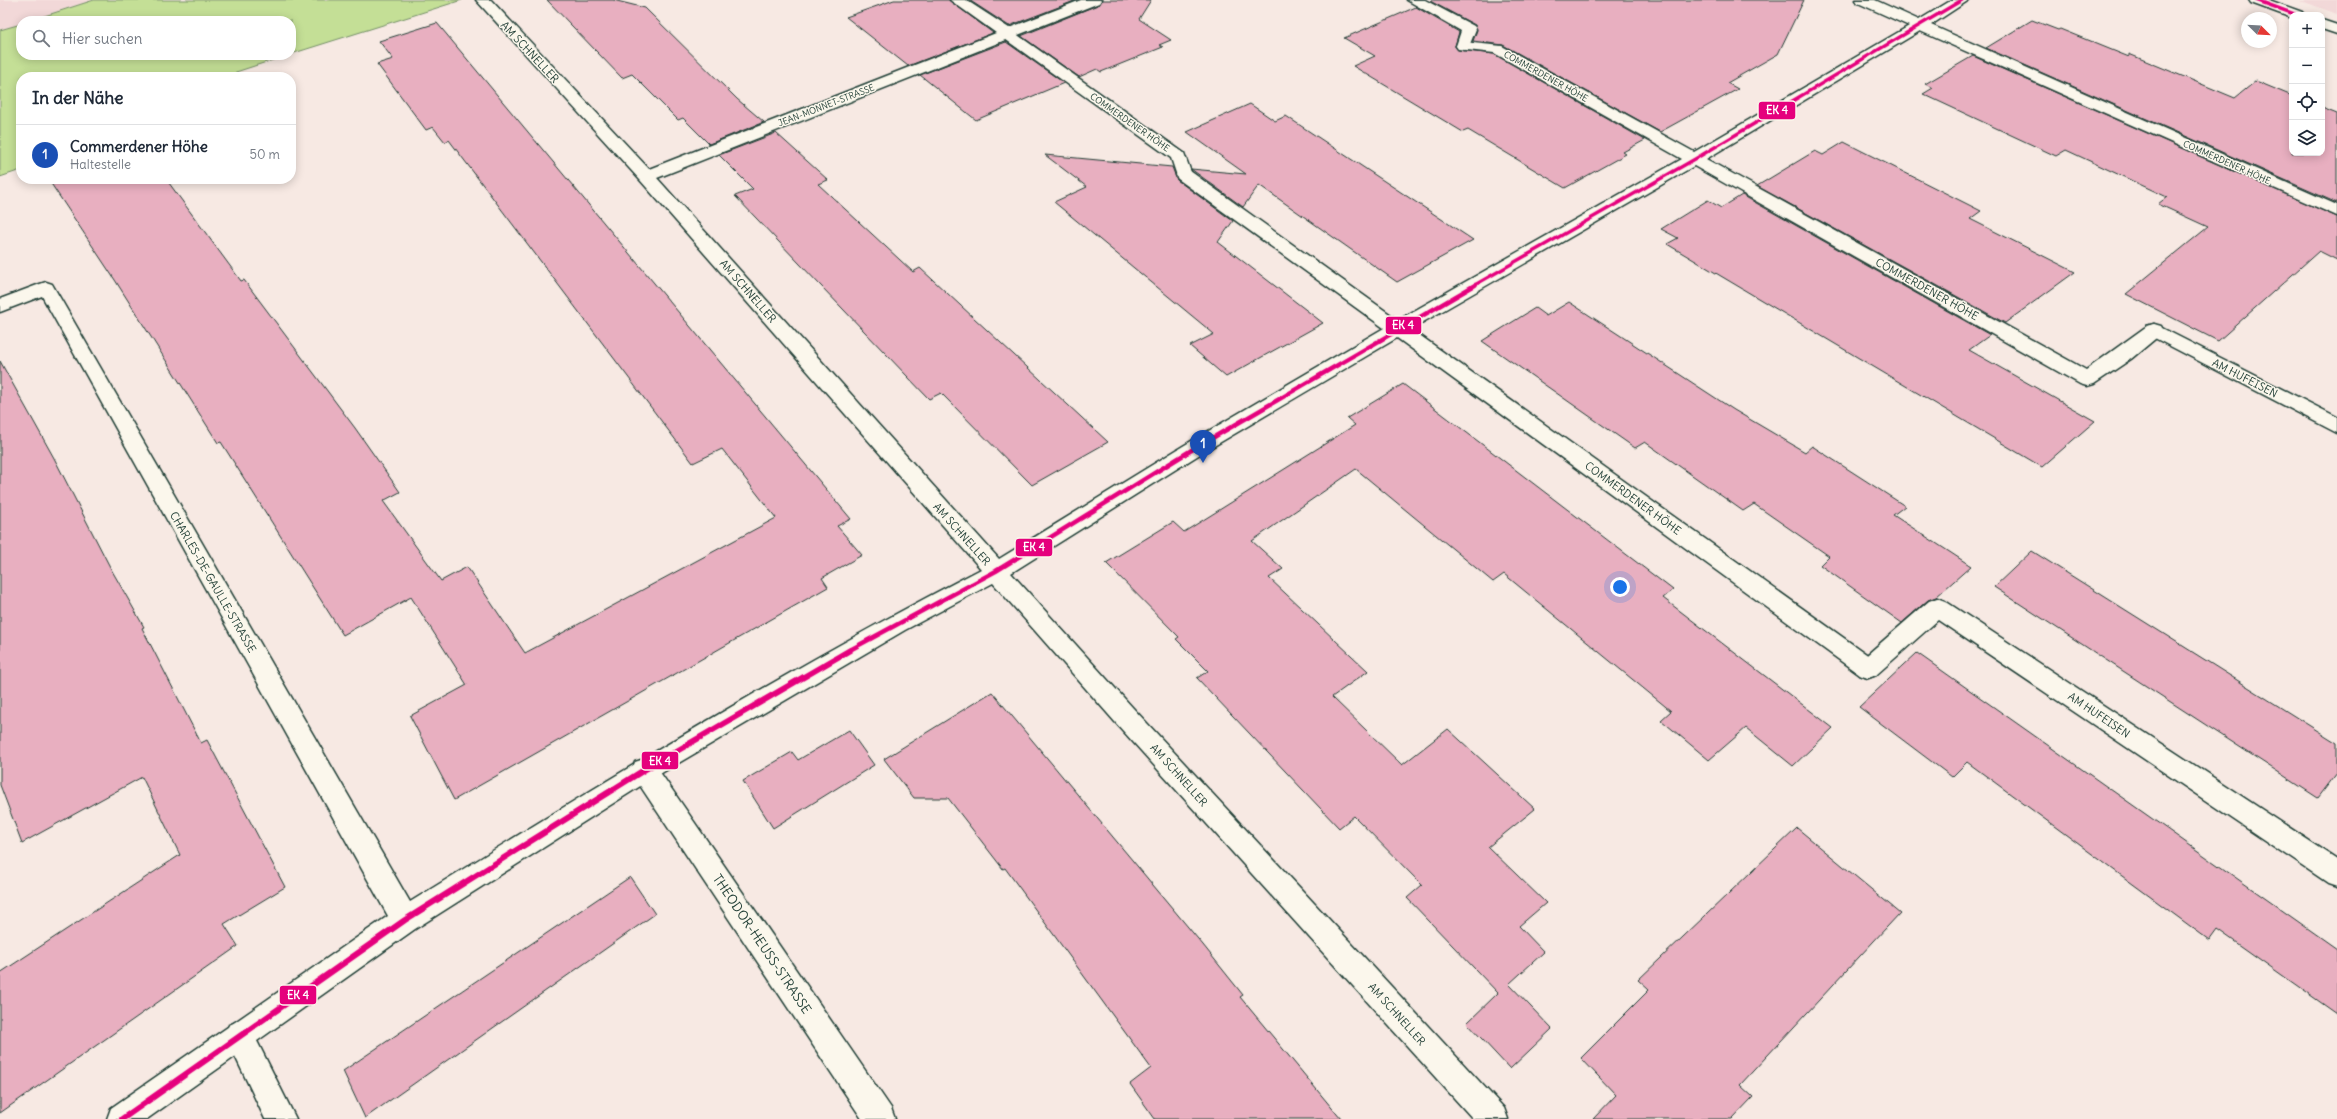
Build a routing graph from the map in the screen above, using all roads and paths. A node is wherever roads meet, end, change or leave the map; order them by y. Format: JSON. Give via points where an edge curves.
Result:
{"nodes":[{"id":1,"x":483,"y":0,"type":"edge"},
{"id":2,"x":957,"y":0,"type":"edge"},
{"id":3,"x":1094,"y":0,"type":"edge"},
{"id":4,"x":1414,"y":0,"type":"edge"},
{"id":5,"x":1863,"y":0,"type":"edge"},
{"id":6,"x":1962,"y":0,"type":"edge"},
{"id":7,"x":2256,"y":0,"type":"edge"},
{"id":8,"x":2289,"y":12,"type":"edge"},
{"id":9,"x":1920,"y":25,"type":"junction"},
{"id":10,"x":2325,"y":25,"type":"edge"},
{"id":11,"x":2337,"y":30,"type":"edge"},
{"id":12,"x":1006,"y":34,"type":"junction"},
{"id":13,"x":1695,"y":159,"type":"junction"},
{"id":14,"x":646,"y":176,"type":"junction"},
{"id":15,"x":2337,"y":211,"type":"edge"},
{"id":16,"x":0,"y":306,"type":"edge"},
{"id":17,"x":1399,"y":328,"type":"junction"},
{"id":18,"x":2154,"y":330,"type":"joint"},
{"id":19,"x":2337,"y":426,"type":"edge"},
{"id":20,"x":996,"y":571,"type":"junction"},
{"id":21,"x":1868,"y":668,"type":"joint"},
{"id":22,"x":644,"y":770,"type":"junction"},
{"id":23,"x":2337,"y":874,"type":"edge"},
{"id":24,"x":405,"y":920,"type":"junction"},
{"id":25,"x":239,"y":1035,"type":"junction"},
{"id":26,"x":122,"y":1119,"type":"edge"},
{"id":27,"x":281,"y":1119,"type":"edge"},
{"id":28,"x":880,"y":1119,"type":"edge"},
{"id":29,"x":1493,"y":1119,"type":"edge"}],
"edges":[{"from":1,"to":14,"type":"street","name":"AM SCHNELLER"},
{"from":2,"to":12,"type":"street"},
{"from":3,"to":12,"type":"street","name":"JEAN-MONNET-STRASSE"},
{"from":4,"to":13,"type":"street","name":"COMMERDENER HÖHE","via":[[1469,29],[1463,46],[1497,49]]},
{"from":5,"to":9,"type":"street","name":"COMMERDENER HÖHE"},
{"from":6,"to":9,"type":"street"},
{"from":7,"to":8,"type":"street"},
{"from":9,"to":13,"type":"street"},
{"from":9,"to":15,"type":"street","name":"COMMERDENER HÖHE"},
{"from":10,"to":11,"type":"street"},
{"from":12,"to":14,"type":"street","name":"JEAN-MONNET-STRASSE"},
{"from":12,"to":17,"type":"street","name":"COMMERDENER HÖHE","via":[[1178,156],[1184,176]]},
{"from":13,"to":17,"type":"street"},
{"from":13,"to":18,"type":"street","name":"COMMERDENER HÖHE","via":[[2087,379]]},
{"from":14,"to":20,"type":"street","name":"AM SCHNELLER"},
{"from":16,"to":24,"type":"street","name":"CHARLES-DE-GAULLE-STRASSE","via":[[46,288]]},
{"from":17,"to":20,"type":"street","via":[[1190,451]]},
{"from":17,"to":21,"type":"street","name":"COMMERDENER HÖHE"},
{"from":18,"to":19,"type":"street","name":"AM HUFEISEN"},
{"from":20,"to":22,"type":"street","via":[[897,623]]},
{"from":20,"to":29,"type":"street","name":"AM SCHNELLER","via":[[1129,721]]},
{"from":21,"to":23,"type":"street","name":"AM HUFEISEN","via":[[1937,607]]},
{"from":22,"to":24,"type":"street"},
{"from":22,"to":28,"type":"street","name":"THEODOR-HEUSS-STRASSE"},
{"from":24,"to":25,"type":"street"},
{"from":25,"to":26,"type":"street"},
{"from":25,"to":27,"type":"street"}]}
